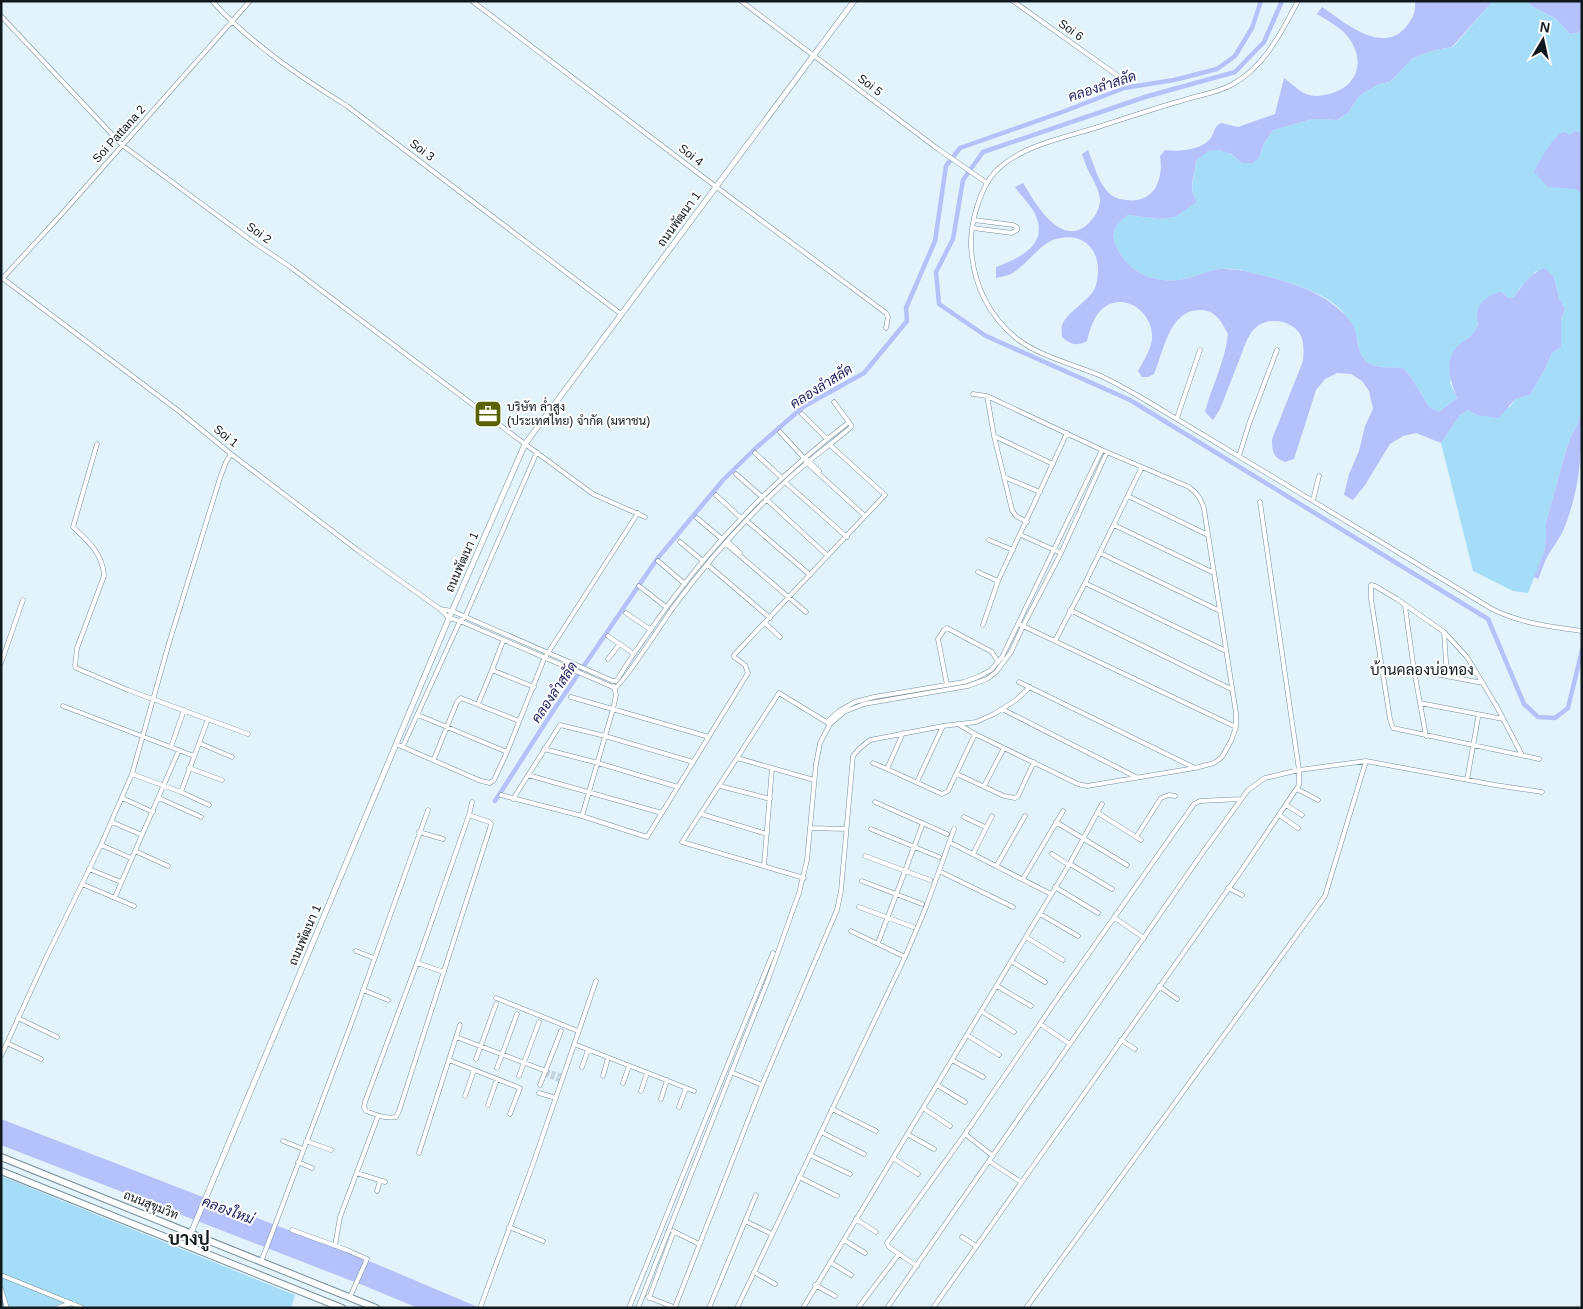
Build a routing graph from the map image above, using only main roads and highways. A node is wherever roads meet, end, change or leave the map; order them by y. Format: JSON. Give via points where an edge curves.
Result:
{"nodes":[{"id":1,"x":854,"y":1,"type":"edge"},
{"id":2,"x":1,"y":1157,"type":"edge"},
{"id":3,"x":1,"y":1171,"type":"edge"},
{"id":4,"x":192,"y":1233,"type":"junction"},
{"id":5,"x":342,"y":1308,"type":"edge"},
{"id":6,"x":376,"y":1308,"type":"edge"}],
"edges":[{"from":1,"to":4,"type":"main road","name":"ถนนพัฒนา 1","via":[[525,444]]},
{"from":2,"to":4,"type":"highway","name":"ถนนสุขุมวิท"},
{"from":3,"to":5,"type":"highway","name":"ถนนสุขุมวิท"},
{"from":4,"to":6,"type":"highway","name":"ถนนสุขุมวิท"}]}
